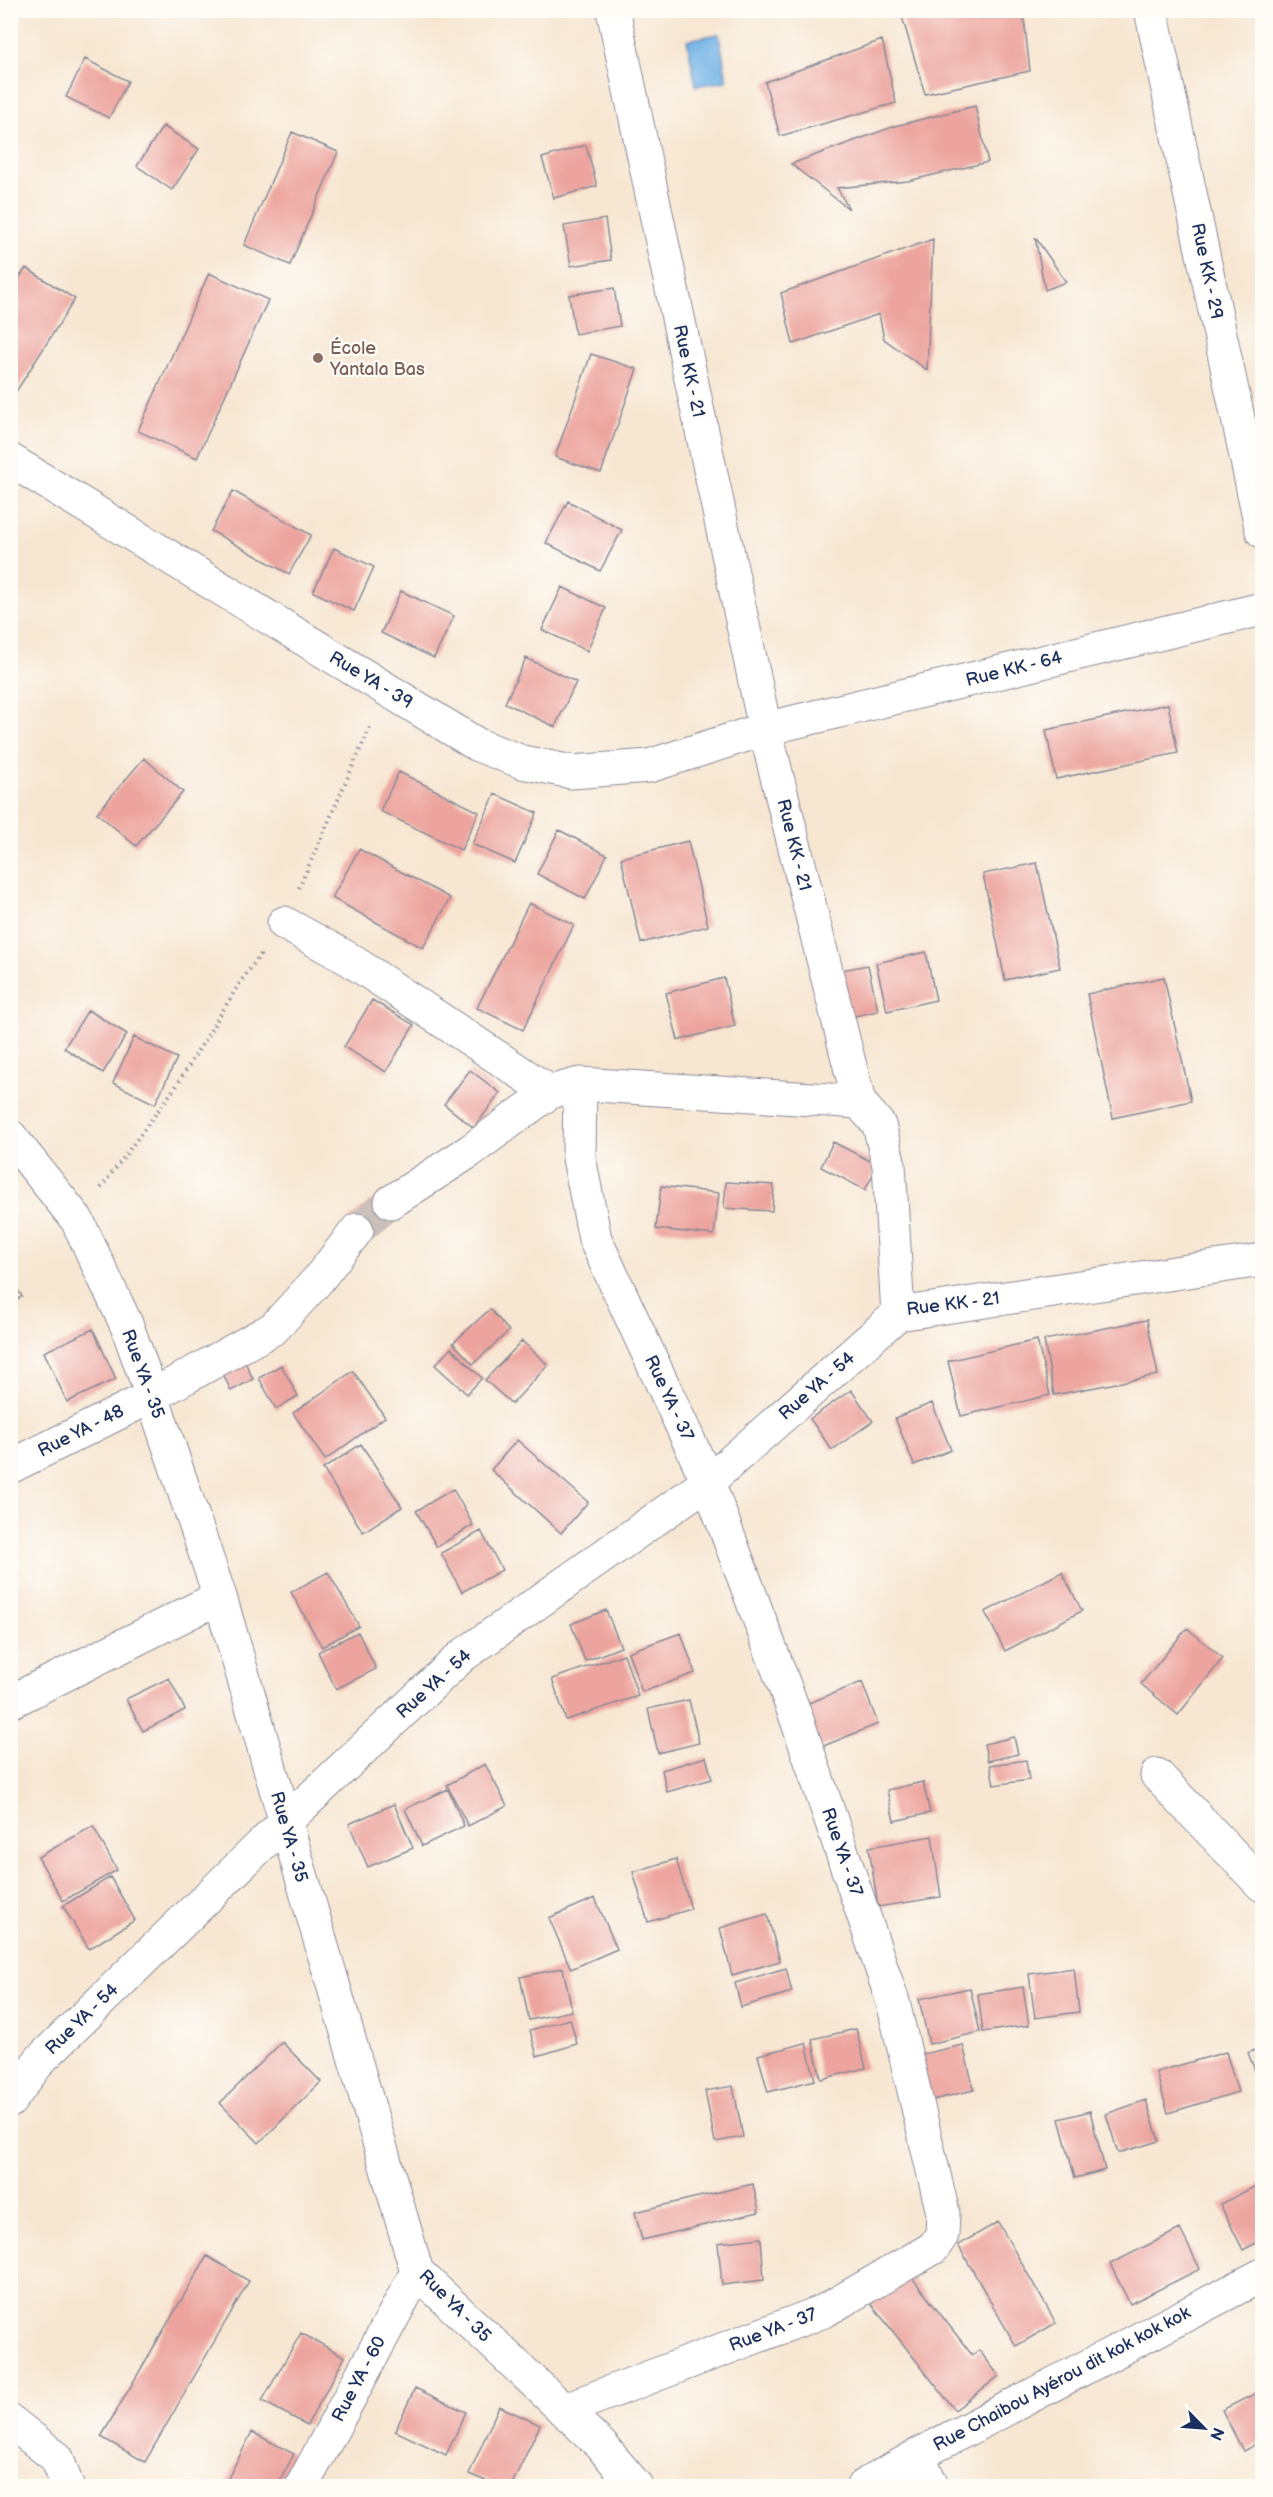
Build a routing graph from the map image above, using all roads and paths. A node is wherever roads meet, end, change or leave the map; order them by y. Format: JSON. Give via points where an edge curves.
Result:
{"nodes":[{"id":1,"x":613,"y":10,"type":"edge"},
{"id":2,"x":1151,"y":10,"type":"edge"},
{"id":3,"x":10,"y":460,"type":"edge"},
{"id":4,"x":1255,"y":463,"type":"edge"},
{"id":5,"x":1263,"y":531,"type":"edge"},
{"id":6,"x":1263,"y":609,"type":"edge"},
{"id":7,"x":387,"y":689,"type":"junction"},
{"id":8,"x":765,"y":729,"type":"junction"},
{"id":9,"x":284,"y":923,"type":"junction"},
{"id":10,"x":565,"y":1088,"type":"junction"},
{"id":11,"x":859,"y":1102,"type":"junction"},
{"id":12,"x":10,"y":1136,"type":"edge"},
{"id":13,"x":391,"y":1202,"type":"tunnel mouth"},
{"id":14,"x":77,"y":1220,"type":"junction"},
{"id":15,"x":357,"y":1230,"type":"tunnel mouth"},
{"id":16,"x":1263,"y":1260,"type":"edge"},
{"id":17,"x":898,"y":1314,"type":"junction"},
{"id":18,"x":152,"y":1396,"type":"junction"},
{"id":19,"x":10,"y":1467,"type":"edge"},
{"id":20,"x":708,"y":1482,"type":"junction"},
{"id":21,"x":220,"y":1598,"type":"junction"},
{"id":22,"x":10,"y":1702,"type":"edge"},
{"id":23,"x":1157,"y":1774,"type":"dead end"},
{"id":24,"x":285,"y":1822,"type":"junction"},
{"id":25,"x":1263,"y":1885,"type":"edge"},
{"id":26,"x":10,"y":2102,"type":"edge"},
{"id":27,"x":417,"y":2272,"type":"junction"},
{"id":28,"x":1263,"y":2275,"type":"edge"},
{"id":29,"x":563,"y":2410,"type":"junction"},
{"id":30,"x":10,"y":2421,"type":"edge"},
{"id":31,"x":918,"y":2455,"type":"junction"},
{"id":32,"x":68,"y":2487,"type":"edge"},
{"id":33,"x":302,"y":2487,"type":"edge"},
{"id":34,"x":636,"y":2487,"type":"edge"},
{"id":35,"x":863,"y":2487,"type":"edge"},
{"id":36,"x":932,"y":2487,"type":"edge"}],
"edges":[{"from":1,"to":8,"type":"street","name":"Rue KK - 21"},
{"from":2,"to":4,"type":"street","name":"Rue KK - 29"},
{"from":3,"to":7,"type":"street","name":"Rue YA - 39"},
{"from":4,"to":5,"type":"street","name":"Rue KK - 29"},
{"from":6,"to":8,"type":"street","name":"Rue KK - 64"},
{"from":7,"to":8,"type":"street","name":"Rue YA - 39","via":[[478,745],[522,762],[572,772],[649,766]]},
{"from":7,"to":9,"type":"path"},
{"from":8,"to":11,"type":"street","name":"Rue KK - 21"},
{"from":9,"to":10,"type":"street"},
{"from":9,"to":14,"type":"path","via":[[241,981],[177,1085]]},
{"from":10,"to":11,"type":"street"},
{"from":10,"to":13,"type":"street"},
{"from":10,"to":20,"type":"street","name":"Rue YA - 37","via":[[595,1239]]},
{"from":11,"to":17,"type":"street","name":"Rue KK - 21","via":[[879,1125],[890,1165]]},
{"from":12,"to":14,"type":"street","name":"Rue YA - 35"},
{"from":14,"to":18,"type":"street","name":"Rue YA - 35","via":[[127,1326]]},
{"from":15,"to":18,"type":"street","name":"Rue YA - 48","via":[[274,1328]]},
{"from":16,"to":17,"type":"street","name":"Rue KK - 21"},
{"from":17,"to":20,"type":"street","name":"Rue YA - 54"},
{"from":18,"to":19,"type":"street","name":"Rue YA - 48"},
{"from":18,"to":21,"type":"street","name":"Rue YA - 35"},
{"from":20,"to":24,"type":"street","name":"Rue YA - 54","via":[[462,1656]]},
{"from":20,"to":29,"type":"street","name":"Rue YA - 37","via":[[796,1717],[893,2002],[943,2213],[942,2235],[933,2248],[824,2311]]},
{"from":21,"to":22,"type":"street"},
{"from":21,"to":24,"type":"street","name":"Rue YA - 35"},
{"from":23,"to":25,"type":"street"},
{"from":24,"to":26,"type":"street","name":"Rue YA - 54","via":[[40,2060]]},
{"from":24,"to":27,"type":"street","name":"Rue YA - 35"},
{"from":27,"to":29,"type":"street","name":"Rue YA - 35"},
{"from":27,"to":33,"type":"street","name":"Rue YA - 60"},
{"from":28,"to":31,"type":"street","name":"Rue Chaibou Ayérou dit kok kok kok"},
{"from":29,"to":34,"type":"street","name":"Rue YA - 35","via":[[600,2444]]},
{"from":30,"to":32,"type":"street","via":[[57,2458]]},
{"from":31,"to":35,"type":"street","name":"Rue Chaibou Ayérou dit kok kok kok"},
{"from":31,"to":36,"type":"street"}]}
